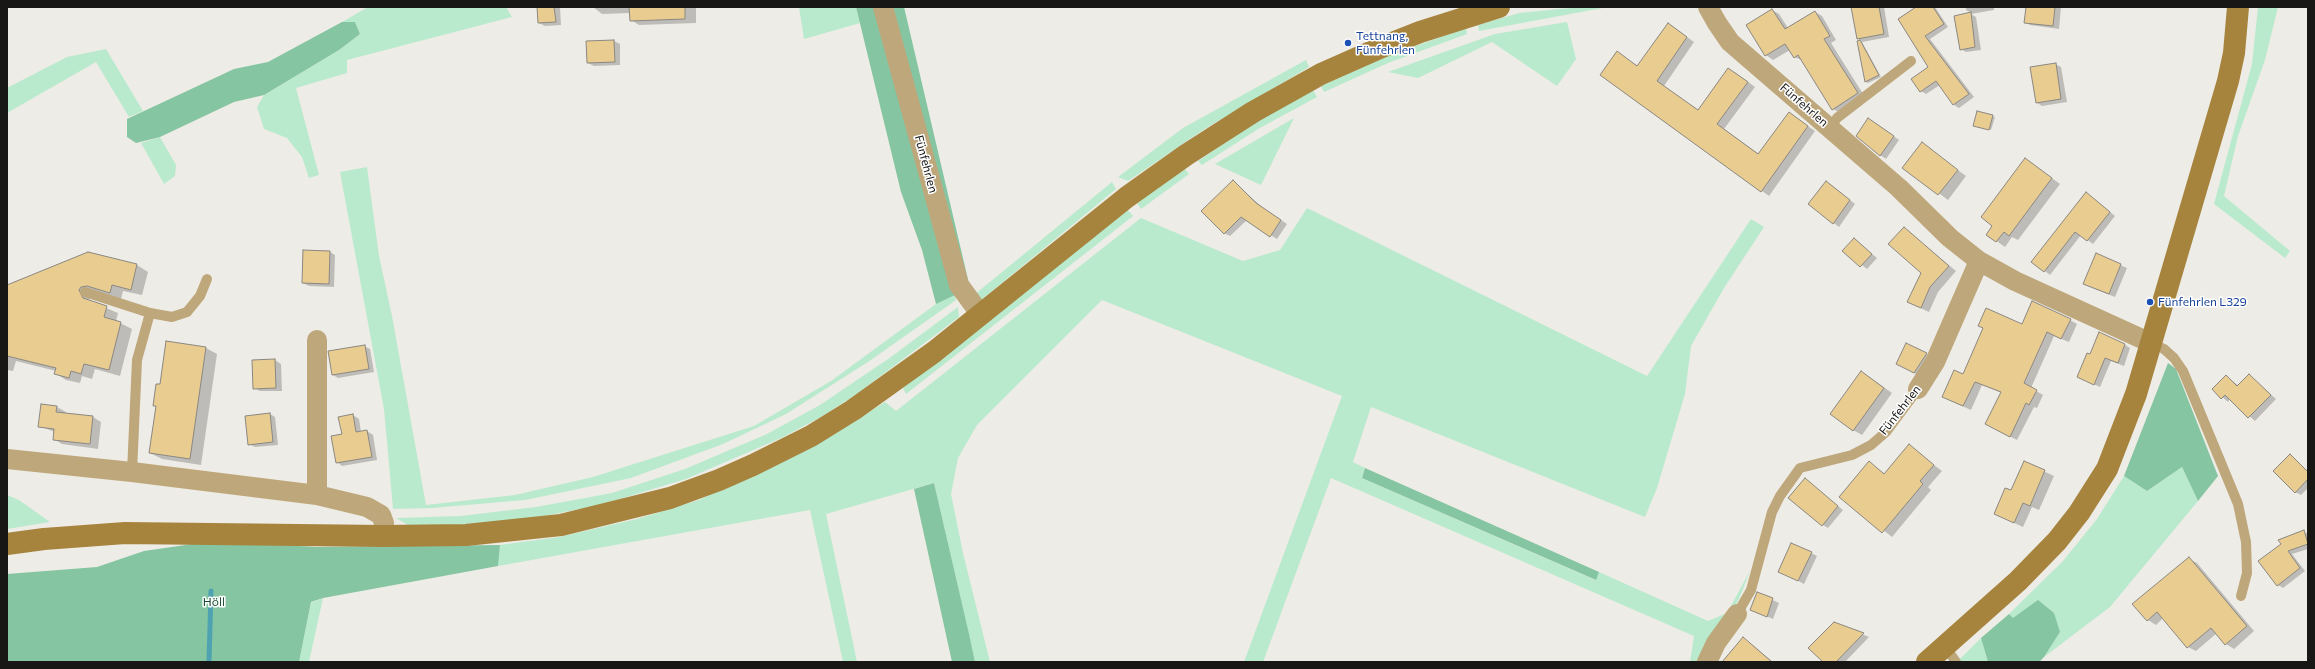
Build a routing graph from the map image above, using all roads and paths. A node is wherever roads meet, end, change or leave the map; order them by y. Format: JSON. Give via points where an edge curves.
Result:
{"nodes":[{"id":1,"x":883,"y":7,"type":"edge"},
{"id":2,"x":1499,"y":7,"type":"edge"},
{"id":3,"x":1708,"y":7,"type":"edge"},
{"id":4,"x":2238,"y":7,"type":"edge"},
{"id":5,"x":1911,"y":62,"type":"dead end"},
{"id":6,"x":1830,"y":128,"type":"junction"},
{"id":7,"x":1979,"y":261,"type":"junction"},
{"id":8,"x":207,"y":279,"type":"dead end"},
{"id":9,"x":85,"y":292,"type":"dead end"},
{"id":10,"x":150,"y":313,"type":"junction"},
{"id":11,"x":981,"y":314,"type":"junction"},
{"id":12,"x":317,"y":340,"type":"dead end"},
{"id":13,"x":2151,"y":343,"type":"junction"},
{"id":14,"x":1918,"y":389,"type":"joint"},
{"id":15,"x":7,"y":459,"type":"edge"},
{"id":16,"x":132,"y":472,"type":"junction"},
{"id":17,"x":317,"y":495,"type":"junction"},
{"id":18,"x":383,"y":536,"type":"junction"},
{"id":19,"x":7,"y":544,"type":"edge"},
{"id":20,"x":2241,"y":596,"type":"dead end"},
{"id":21,"x":1737,"y":614,"type":"joint"},
{"id":22,"x":1951,"y":654,"type":"edge"},
{"id":23,"x":1707,"y":662,"type":"edge"},
{"id":24,"x":1927,"y":662,"type":"edge"}],
"edges":[{"from":1,"to":11,"type":"street","name":"Fünfehrlen","via":[[959,285]]},
{"from":2,"to":11,"type":"main road","via":[[1382,47],[1321,74],[1252,112],[1127,197]]},
{"from":3,"to":6,"type":"street","name":"Fünfehrlen","via":[[1730,42]]},
{"from":4,"to":13,"type":"main road","via":[[2234,53],[2228,81]]},
{"from":5,"to":6,"type":"lane","via":[[1837,118]]},
{"from":6,"to":7,"type":"street","name":"Fünfehrlen","via":[[1899,188],[1950,238]]},
{"from":7,"to":13,"type":"street","name":"Fünfehrlen","via":[[2015,281]]},
{"from":7,"to":14,"type":"street","name":"Fünfehrlen","via":[[1935,362]]},
{"from":8,"to":10,"type":"lane","via":[[200,296],[187,312],[172,317]]},
{"from":9,"to":10,"type":"lane"},
{"from":10,"to":16,"type":"lane","via":[[136,360]]},
{"from":11,"to":18,"type":"main road","via":[[853,410],[811,436],[719,480],[643,506],[561,525],[466,535]]},
{"from":12,"to":17,"type":"street"},
{"from":13,"to":20,"type":"lane","via":[[2174,358],[2183,371],[2238,504],[2246,542],[2247,573]]},
{"from":13,"to":22,"type":"main road","via":[[2120,438],[2107,469],[2079,513],[2057,541]]},
{"from":14,"to":21,"type":"lane","name":"Fünfehrlen","via":[[1886,432],[1871,444],[1852,455],[1800,468],[1772,512],[1751,590]]},
{"from":15,"to":16,"type":"street"},
{"from":16,"to":17,"type":"street"},
{"from":17,"to":18,"type":"street","via":[[367,507],[380,515],[384,522]]},
{"from":18,"to":19,"type":"main road","via":[[125,533]]},
{"from":21,"to":23,"type":"street","name":"Fünfehrlen","via":[[1716,643]]},
{"from":22,"to":24,"type":"main road"}]}
